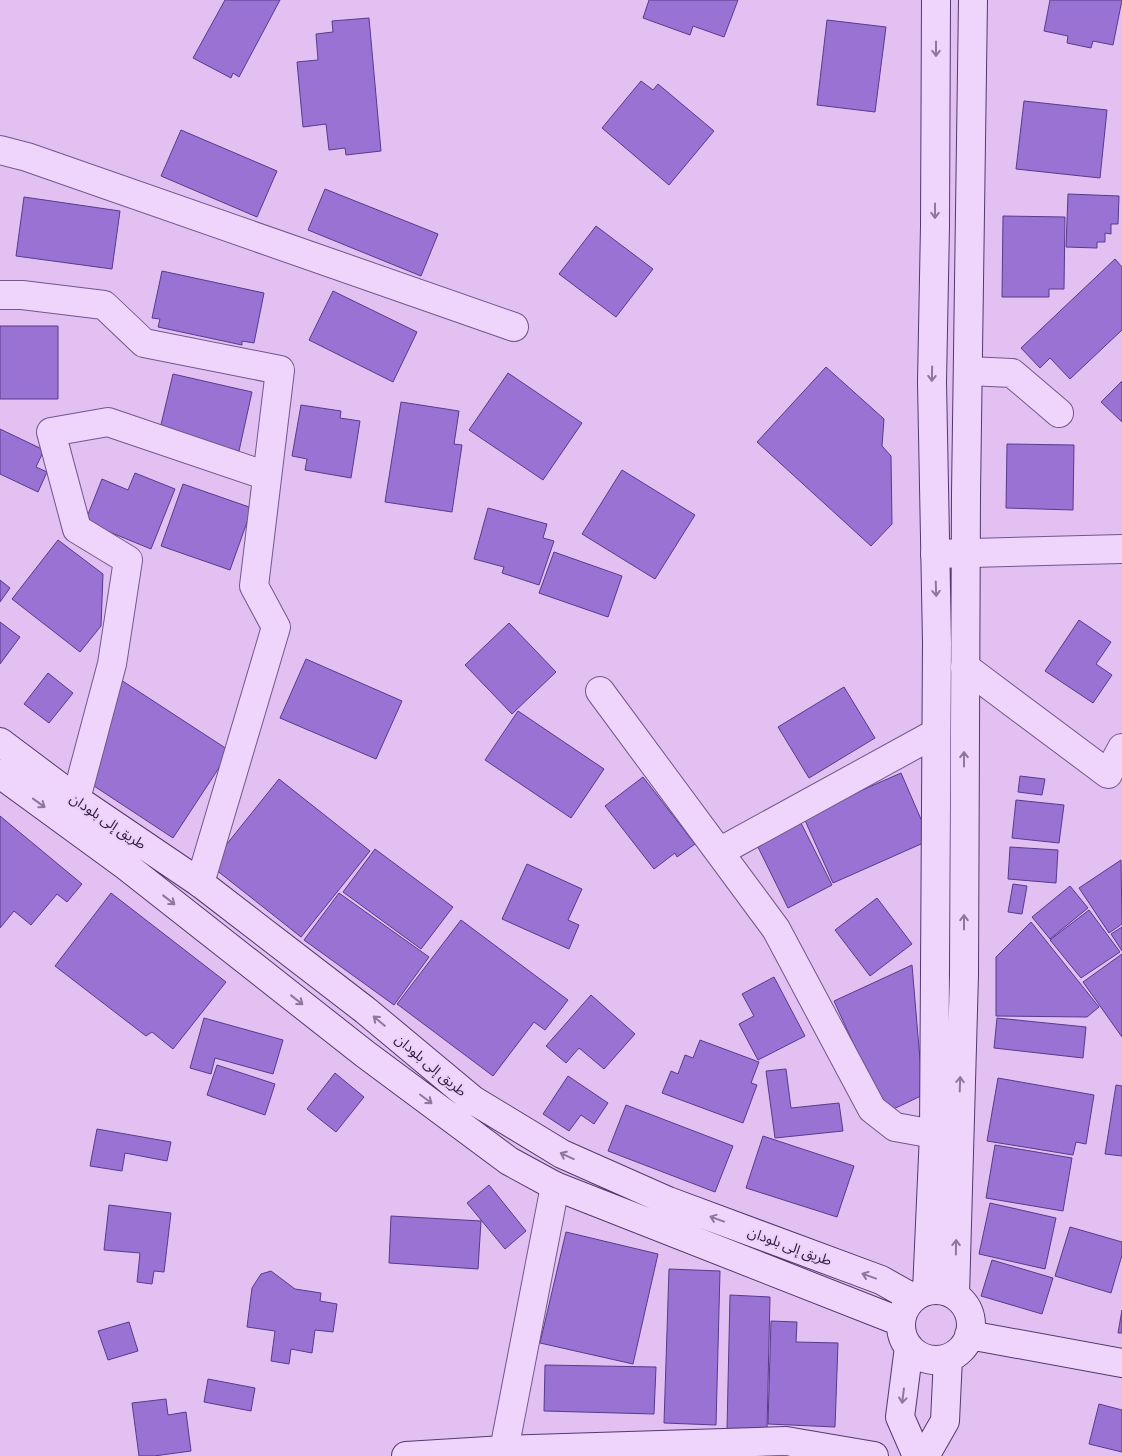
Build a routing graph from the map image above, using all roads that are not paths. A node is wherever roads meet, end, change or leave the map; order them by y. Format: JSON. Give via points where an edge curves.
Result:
{"nodes":[{"id":1,"x":936,"y":0,"type":"edge"},
{"id":2,"x":973,"y":0,"type":"edge"},
{"id":3,"x":0,"y":150,"type":"edge"},
{"id":4,"x":0,"y":295,"type":"edge"},
{"id":5,"x":514,"y":327,"type":"dead end"},
{"id":6,"x":968,"y":371,"type":"junction"},
{"id":7,"x":1059,"y":413,"type":"dead end"},
{"id":8,"x":267,"y":476,"type":"junction"},
{"id":9,"x":1122,"y":549,"type":"edge"},
{"id":10,"x":935,"y":554,"type":"junction"},
{"id":11,"x":966,"y":554,"type":"junction"},
{"id":12,"x":965,"y":667,"type":"junction"},
{"id":13,"x":600,"y":692,"type":"dead end"},
{"id":14,"x":936,"y":733,"type":"junction"},
{"id":15,"x":0,"y":742,"type":"edge"},
{"id":16,"x":1122,"y":748,"type":"edge"},
{"id":17,"x":0,"y":774,"type":"edge"},
{"id":18,"x":1115,"y":783,"type":"edge"},
{"id":19,"x":76,"y":799,"type":"junction"},
{"id":20,"x":719,"y":852,"type":"junction"},
{"id":21,"x":200,"y":883,"type":"junction"},
{"id":22,"x":934,"y":1134,"type":"junction"},
{"id":23,"x":555,"y":1186,"type":"junction"},
{"id":24,"x":920,"y":1294,"type":"junction"},
{"id":25,"x":955,"y":1295,"type":"junction"},
{"id":26,"x":901,"y":1322,"type":"junction"},
{"id":27,"x":969,"y":1335,"type":"junction"},
{"id":28,"x":909,"y":1347,"type":"junction"},
{"id":29,"x":948,"y":1358,"type":"junction"},
{"id":30,"x":1122,"y":1363,"type":"edge"},
{"id":31,"x":504,"y":1450,"type":"junction"},
{"id":32,"x":406,"y":1456,"type":"edge"},
{"id":33,"x":874,"y":1456,"type":"edge"},
{"id":34,"x":917,"y":1456,"type":"edge"},
{"id":35,"x":924,"y":1456,"type":"edge"}],
"edges":[{"from":1,"to":10,"type":"main road","one_way":true,"via":[[932,382]]},
{"from":2,"to":6,"type":"main road"},
{"from":3,"to":5,"type":"main road"},
{"from":4,"to":8,"type":"main road","via":[[104,305],[144,343],[280,370]]},
{"from":6,"to":7,"type":"main road","via":[[1012,373]]},
{"from":6,"to":11,"type":"main road"},
{"from":8,"to":19,"type":"main road","via":[[108,422],[51,432],[77,529],[128,560],[112,664]]},
{"from":8,"to":21,"type":"main road","via":[[254,586],[276,627]]},
{"from":9,"to":11,"type":"main road"},
{"from":10,"to":11,"type":"main road"},
{"from":10,"to":14,"type":"main road","one_way":true},
{"from":11,"to":12,"type":"main road"},
{"from":12,"to":18,"type":"main road"},
{"from":25,"to":12,"type":"main road","one_way":true,"via":[[964,975]]},
{"from":13,"to":20,"type":"main road"},
{"from":14,"to":20,"type":"main road"},
{"from":14,"to":22,"type":"main road"},
{"from":15,"to":19,"type":"main road","name":"طريق إلى بلودان"},
{"from":16,"to":18,"type":"main road"},
{"from":17,"to":23,"type":"main road","one_way":true,"via":[[126,866],[365,1054],[494,1150]]},
{"from":19,"to":21,"type":"main road","name":"طريق إلى بلودان"},
{"from":20,"to":22,"type":"main road","via":[[776,929],[872,1109],[895,1127]]},
{"from":24,"to":21,"type":"main road","name":"طريق إلى بلودان","one_way":true,"via":[[668,1201],[562,1154],[473,1100],[365,1010]]},
{"from":22,"to":24,"type":"main road"},
{"from":23,"to":26,"type":"main road"},
{"from":23,"to":31,"type":"main road"},
{"from":24,"to":25,"type":"main road","via":[[941,1290]]},
{"from":24,"to":26,"type":"main road","via":[[904,1309]]},
{"from":25,"to":27,"type":"main road","via":[[970,1315]]},
{"from":26,"to":28,"type":"main road","via":[[902,1335]]},
{"from":27,"to":29,"type":"main road","via":[[965,1345]]},
{"from":27,"to":30,"type":"main road"},
{"from":28,"to":29,"type":"main road","via":[[928,1359]]},
{"from":28,"to":34,"type":"main road","one_way":true,"via":[[900,1417]]},
{"from":29,"to":35,"type":"main road","via":[[945,1421]]},
{"from":31,"to":32,"type":"main road"},
{"from":31,"to":33,"type":"main road","via":[[786,1442]]}]}
